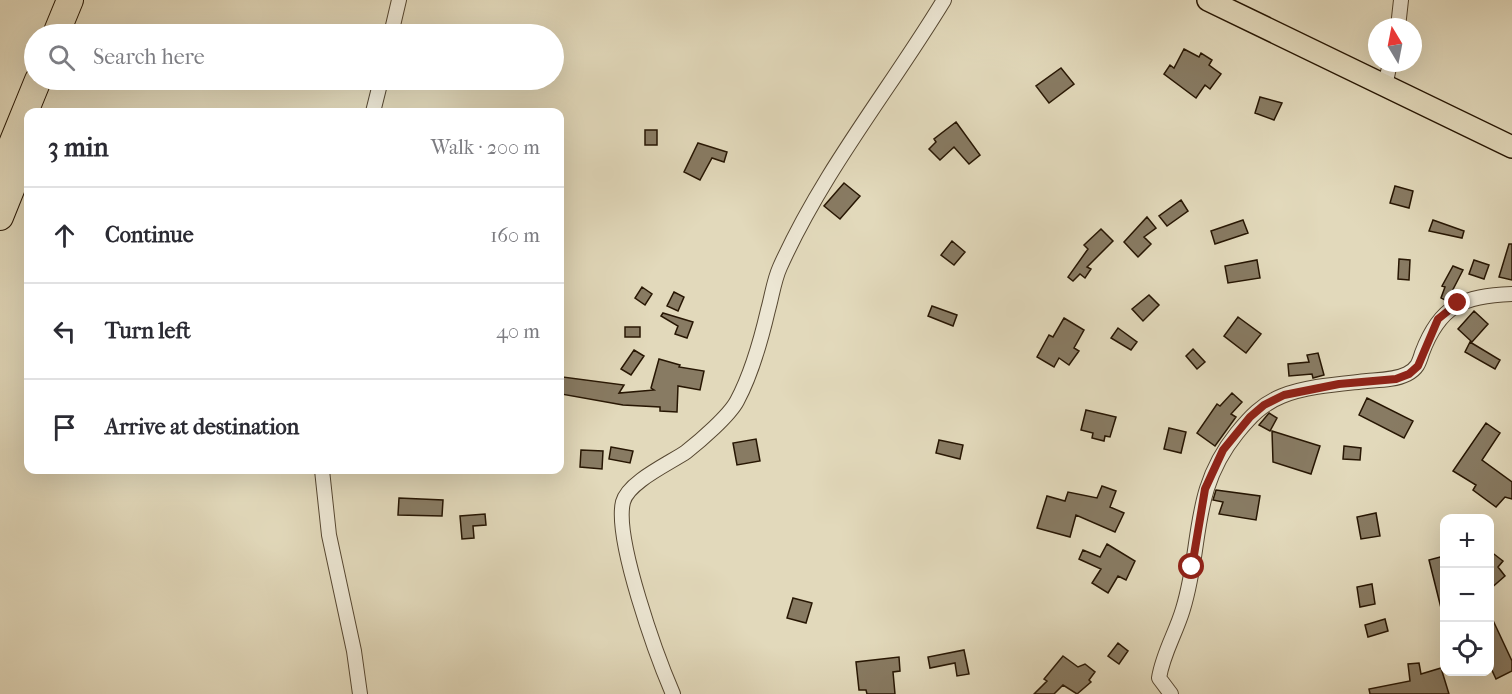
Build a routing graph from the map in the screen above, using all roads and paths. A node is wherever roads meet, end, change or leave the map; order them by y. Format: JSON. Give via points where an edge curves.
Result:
{"nodes":[{"id":1,"x":70,"y":0,"type":"edge"},
{"id":2,"x":86,"y":0,"type":"edge"},
{"id":3,"x":399,"y":0,"type":"edge"},
{"id":4,"x":944,"y":0,"type":"edge"},
{"id":5,"x":1208,"y":0,"type":"edge"},
{"id":6,"x":1401,"y":0,"type":"edge"},
{"id":7,"x":1399,"y":18,"type":"edge"},
{"id":8,"x":60,"y":24,"type":"edge"},
{"id":9,"x":78,"y":24,"type":"edge"},
{"id":10,"x":393,"y":24,"type":"edge"},
{"id":11,"x":1388,"y":72,"type":"edge"},
{"id":12,"x":1385,"y":86,"type":"junction"},
{"id":13,"x":34,"y":90,"type":"edge"},
{"id":14,"x":52,"y":90,"type":"edge"},
{"id":15,"x":378,"y":90,"type":"edge"},
{"id":16,"x":27,"y":108,"type":"edge"},
{"id":17,"x":44,"y":108,"type":"edge"},
{"id":18,"x":374,"y":108,"type":"edge"},
{"id":19,"x":24,"y":114,"type":"edge"},
{"id":20,"x":1512,"y":147,"type":"edge"},
{"id":21,"x":24,"y":157,"type":"edge"},
{"id":22,"x":0,"y":173,"type":"edge"},
{"id":23,"x":0,"y":217,"type":"edge"},
{"id":24,"x":1512,"y":294,"type":"edge"},
{"id":25,"x":322,"y":474,"type":"edge"},
{"id":26,"x":360,"y":694,"type":"edge"},
{"id":27,"x":673,"y":694,"type":"edge"},
{"id":28,"x":1171,"y":694,"type":"edge"}],
"edges":[{"from":1,"to":8,"type":"highway"},
{"from":2,"to":9,"type":"highway"},
{"from":3,"to":10,"type":"street"},
{"from":4,"to":27,"type":"street","via":[[913,53],[810,205],[778,269],[761,339],[737,402],[687,451],[649,474],[623,500],[627,550],[655,652]]},
{"from":5,"to":12,"type":"main road"},
{"from":6,"to":7,"type":"street"},
{"from":11,"to":12,"type":"street"},
{"from":12,"to":20,"type":"main road"},
{"from":13,"to":16,"type":"highway"},
{"from":14,"to":17,"type":"highway"},
{"from":15,"to":18,"type":"street"},
{"from":19,"to":22,"type":"highway"},
{"from":21,"to":23,"type":"highway"},
{"from":24,"to":28,"type":"street","via":[[1481,295],[1458,303],[1438,319],[1418,366],[1409,374],[1284,395],[1250,417],[1223,450],[1205,489],[1183,610],[1159,678]]},
{"from":25,"to":26,"type":"street","via":[[329,535]]}]}
